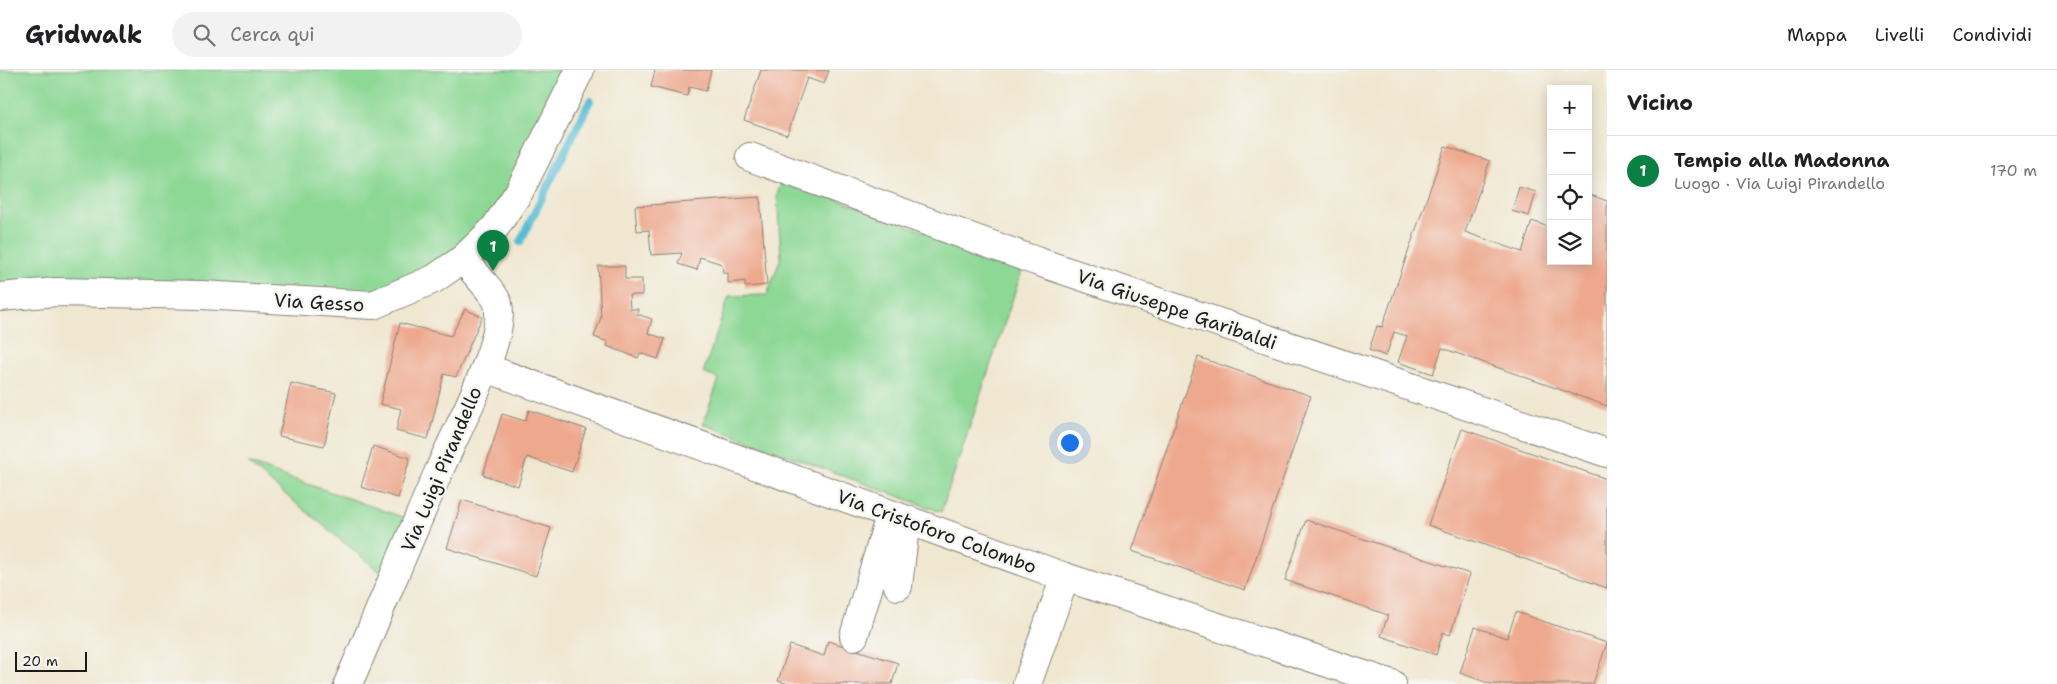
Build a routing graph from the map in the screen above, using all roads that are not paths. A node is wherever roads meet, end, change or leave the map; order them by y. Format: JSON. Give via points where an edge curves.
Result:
{"nodes":[{"id":1,"x":580,"y":70,"type":"edge"},
{"id":2,"x":750,"y":157,"type":"dead end"},
{"id":3,"x":463,"y":259,"type":"junction"},
{"id":4,"x":0,"y":297,"type":"edge"},
{"id":5,"x":486,"y":368,"type":"junction"},
{"id":6,"x":1607,"y":453,"type":"edge"},
{"id":7,"x":1065,"y":577,"type":"junction"},
{"id":8,"x":898,"y":586,"type":"dead end"},
{"id":9,"x":854,"y":636,"type":"dead end"},
{"id":10,"x":348,"y":684,"type":"edge"},
{"id":11,"x":1027,"y":684,"type":"edge"},
{"id":12,"x":1392,"y":684,"type":"edge"}],
"edges":[{"from":1,"to":3,"type":"street","name":"Via Gesso","via":[[519,192],[494,229]]},
{"from":2,"to":6,"type":"street","name":"Via Giuseppe Garibaldi","via":[[1036,261]]},
{"from":3,"to":4,"type":"street","name":"Via Gesso","via":[[434,279],[373,306],[202,295],[56,292]]},
{"from":3,"to":5,"type":"street","name":"Via Luigi Pirandello","via":[[498,302],[496,334]]},
{"from":5,"to":7,"type":"street","name":"Via Cristoforo Colombo"},
{"from":5,"to":10,"type":"street","name":"Via Luigi Pirandello"},
{"from":7,"to":11,"type":"street"},
{"from":7,"to":12,"type":"street","name":"Via Cristoforo Colombo"},
{"from":8,"to":9,"type":"street","via":[[895,532]]}]}
